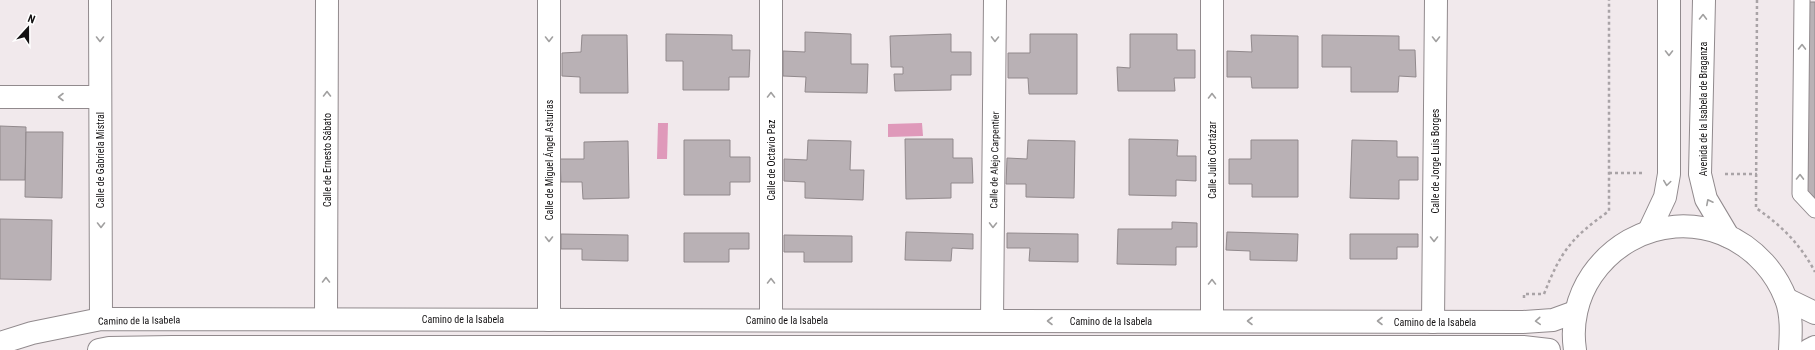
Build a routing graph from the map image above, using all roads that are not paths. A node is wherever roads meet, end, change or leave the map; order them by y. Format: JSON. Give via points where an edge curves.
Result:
{"nodes":[{"id":1,"x":100,"y":0,"type":"edge"},
{"id":2,"x":327,"y":0,"type":"edge"},
{"id":3,"x":549,"y":0,"type":"edge"},
{"id":4,"x":771,"y":0,"type":"edge"},
{"id":5,"x":995,"y":0,"type":"edge"},
{"id":6,"x":1212,"y":0,"type":"edge"},
{"id":7,"x":1436,"y":0,"type":"edge"},
{"id":8,"x":1669,"y":0,"type":"edge"},
{"id":9,"x":1704,"y":0,"type":"edge"},
{"id":10,"x":1802,"y":0,"type":"edge"},
{"id":11,"x":0,"y":97,"type":"edge"},
{"id":12,"x":100,"y":97,"type":"junction"},
{"id":13,"x":1815,"y":210,"type":"edge"},
{"id":14,"x":1649,"y":231,"type":"junction"},
{"id":15,"x":1728,"y":236,"type":"junction"},
{"id":16,"x":1786,"y":299,"type":"junction"},
{"id":17,"x":1575,"y":312,"type":"junction"},
{"id":18,"x":1815,"y":313,"type":"edge"},
{"id":19,"x":101,"y":319,"type":"junction"},
{"id":20,"x":326,"y":319,"type":"junction"},
{"id":21,"x":549,"y":320,"type":"junction"},
{"id":22,"x":771,"y":320,"type":"junction"},
{"id":23,"x":992,"y":320,"type":"junction"},
{"id":24,"x":1212,"y":321,"type":"junction"},
{"id":25,"x":1434,"y":322,"type":"junction"},
{"id":26,"x":0,"y":343,"type":"edge"},
{"id":27,"x":1815,"y":347,"type":"edge"},
{"id":28,"x":99,"y":350,"type":"edge"},
{"id":29,"x":1549,"y":350,"type":"edge"},
{"id":30,"x":1575,"y":350,"type":"edge"},
{"id":31,"x":1790,"y":350,"type":"edge"},
{"id":32,"x":1809,"y":350,"type":"edge"}],
"edges":[{"from":1,"to":12,"type":"street","name":"Calle de Gabriela Mistral","one_way":true},
{"from":20,"to":2,"type":"street","name":"Calle de Ernesto Sábato","one_way":true},
{"from":3,"to":21,"type":"street","name":"Calle de Miguel Ángel Asturias","one_way":true},
{"from":22,"to":4,"type":"street","name":"Calle de Octavio Paz","one_way":true},
{"from":5,"to":23,"type":"street","name":"Calle de Alejo Carpentier","one_way":true},
{"from":24,"to":6,"type":"street","name":"Calle Julio Cortázar","one_way":true},
{"from":7,"to":25,"type":"street","name":"Calle de Jorge Luis Borges","one_way":true},
{"from":8,"to":14,"type":"street","one_way":true,"via":[[1669,174],[1665,197]]},
{"from":15,"to":9,"type":"street","name":"Avenida de la Isabela de Braganza","one_way":true,"via":[[1706,199],[1700,174]]},
{"from":13,"to":10,"type":"lane","one_way":true,"via":[[1800,194]]},
{"from":12,"to":11,"type":"street","one_way":true},
{"from":12,"to":19,"type":"street","name":"Calle de Gabriela Mistral","one_way":true},
{"from":14,"to":15,"type":"street","via":[[1676,226],[1703,228]]},
{"from":14,"to":17,"type":"street","via":[[1623,243],[1601,261],[1585,285]]},
{"from":15,"to":16,"type":"street","via":[[1753,252],[1773,273]]},
{"from":16,"to":18,"type":"street"},
{"from":16,"to":31,"type":"street","via":[[1792,330]]},
{"from":17,"to":25,"type":"street","name":"Camino de la Isabela","one_way":true,"via":[[1553,320]]},
{"from":17,"to":30,"type":"street"},
{"from":19,"to":20,"type":"street","name":"Camino de la Isabela"},
{"from":19,"to":26,"type":"street","name":"Camino de la Isabela","via":[[32,333]]},
{"from":20,"to":21,"type":"street","name":"Camino de la Isabela"},
{"from":21,"to":22,"type":"street","name":"Camino de la Isabela"},
{"from":22,"to":23,"type":"street","name":"Camino de la Isabela"},
{"from":24,"to":23,"type":"street","name":"Camino de la Isabela","one_way":true},
{"from":25,"to":24,"type":"street","name":"Camino de la Isabela","one_way":true},
{"from":27,"to":32,"type":"street"},
{"from":28,"to":29,"type":"street","via":[[172,347],[1522,347]]}]}
